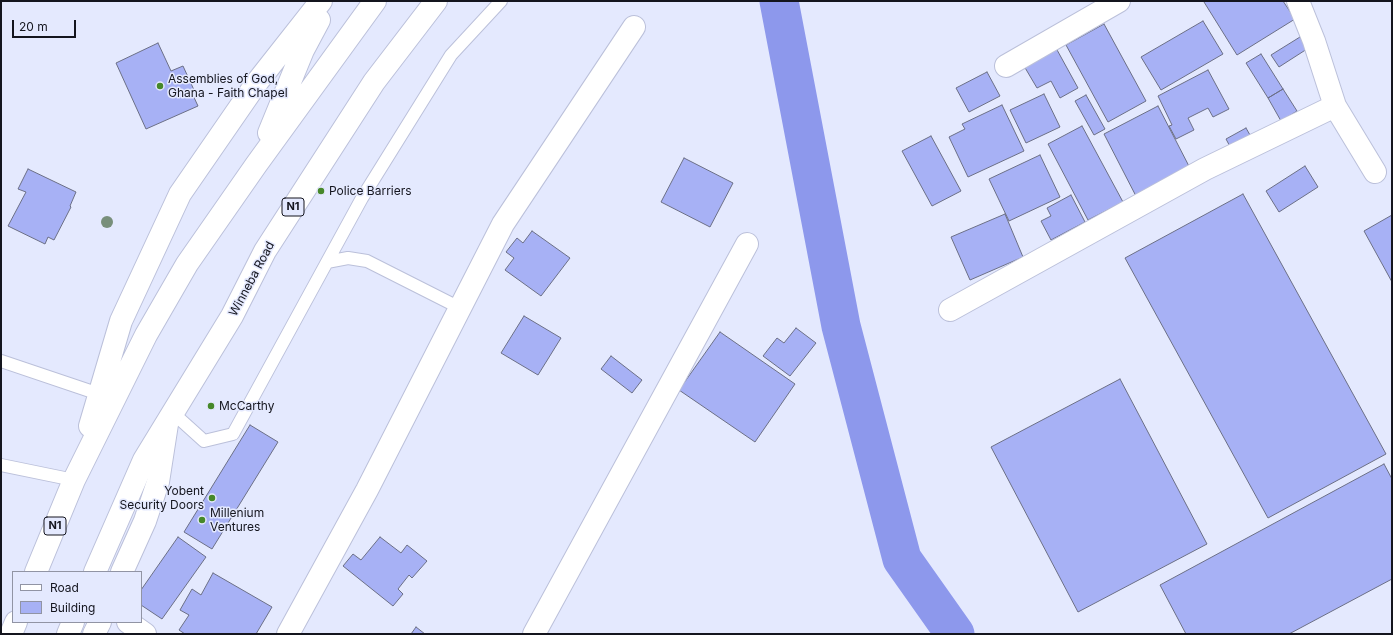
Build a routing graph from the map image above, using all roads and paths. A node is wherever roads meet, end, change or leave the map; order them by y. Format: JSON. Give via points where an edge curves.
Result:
{"nodes":[{"id":1,"x":321,"y":1,"type":"edge"},
{"id":2,"x":329,"y":1,"type":"edge"},
{"id":3,"x":375,"y":1,"type":"edge"},
{"id":4,"x":436,"y":1,"type":"edge"},
{"id":5,"x":501,"y":1,"type":"edge"},
{"id":6,"x":1119,"y":1,"type":"edge"},
{"id":7,"x":1298,"y":1,"type":"edge"},
{"id":8,"x":634,"y":27,"type":"dead end"},
{"id":9,"x":1006,"y":66,"type":"dead end"},
{"id":10,"x":1335,"y":106,"type":"junction"},
{"id":11,"x":256,"y":165,"type":"junction"},
{"id":12,"x":1375,"y":172,"type":"dead end"},
{"id":13,"x":747,"y":244,"type":"dead end"},
{"id":14,"x":327,"y":262,"type":"junction"},
{"id":15,"x":460,"y":308,"type":"junction"},
{"id":16,"x":950,"y":310,"type":"dead end"},
{"id":17,"x":1,"y":361,"type":"edge"},
{"id":18,"x":99,"y":394,"type":"junction"},
{"id":19,"x":170,"y":418,"type":"junction"},
{"id":20,"x":1,"y":465,"type":"edge"},
{"id":21,"x":74,"y":480,"type":"junction"},
{"id":22,"x":36,"y":571,"type":"edge"},
{"id":23,"x":95,"y":571,"type":"edge"},
{"id":24,"x":122,"y":571,"type":"edge"},
{"id":25,"x":16,"y":623,"type":"edge"},
{"id":26,"x":73,"y":623,"type":"edge"},
{"id":27,"x":100,"y":623,"type":"edge"},
{"id":28,"x":129,"y":623,"type":"edge"},
{"id":29,"x":11,"y":634,"type":"edge"},
{"id":30,"x":68,"y":634,"type":"edge"},
{"id":31,"x":94,"y":634,"type":"edge"},
{"id":32,"x":145,"y":634,"type":"edge"},
{"id":33,"x":288,"y":634,"type":"edge"},
{"id":34,"x":534,"y":634,"type":"edge"}],
"edges":[{"from":1,"to":18,"type":"main road","via":[[258,81],[180,194],[121,321]]},
{"from":2,"to":11,"type":"main road","number":"N1","via":[[303,50]]},
{"from":3,"to":11,"type":"main road"},
{"from":4,"to":19,"type":"main road","name":"Winneba Road","number":"N1","via":[[374,82],[270,244],[232,316]]},
{"from":5,"to":14,"type":"lane","via":[[451,54],[362,198]]},
{"from":6,"to":9,"type":"main road"},
{"from":7,"to":10,"type":"main road"},
{"from":8,"to":15,"type":"main road","via":[[503,224]]},
{"from":10,"to":12,"type":"main road"},
{"from":10,"to":16,"type":"main road","via":[[1205,169]]},
{"from":11,"to":21,"type":"main road","number":"N1","via":[[187,264],[146,335]]},
{"from":13,"to":34,"type":"main road"},
{"from":14,"to":15,"type":"lane","via":[[348,258],[367,261]]},
{"from":14,"to":19,"type":"lane","via":[[233,434],[204,441]]},
{"from":15,"to":33,"type":"main road","via":[[367,490]]},
{"from":17,"to":18,"type":"lane"},
{"from":18,"to":21,"type":"main road"},
{"from":19,"to":23,"type":"main road","name":"Winneba Road","number":"N1","via":[[144,460]]},
{"from":19,"to":24,"type":"main road","via":[[158,482],[145,521]]},
{"from":20,"to":21,"type":"lane"},
{"from":21,"to":22,"type":"main road","number":"N1"},
{"from":25,"to":29,"type":"main road"},
{"from":26,"to":30,"type":"main road"},
{"from":27,"to":31,"type":"main road"},
{"from":28,"to":32,"type":"main road"}]}
